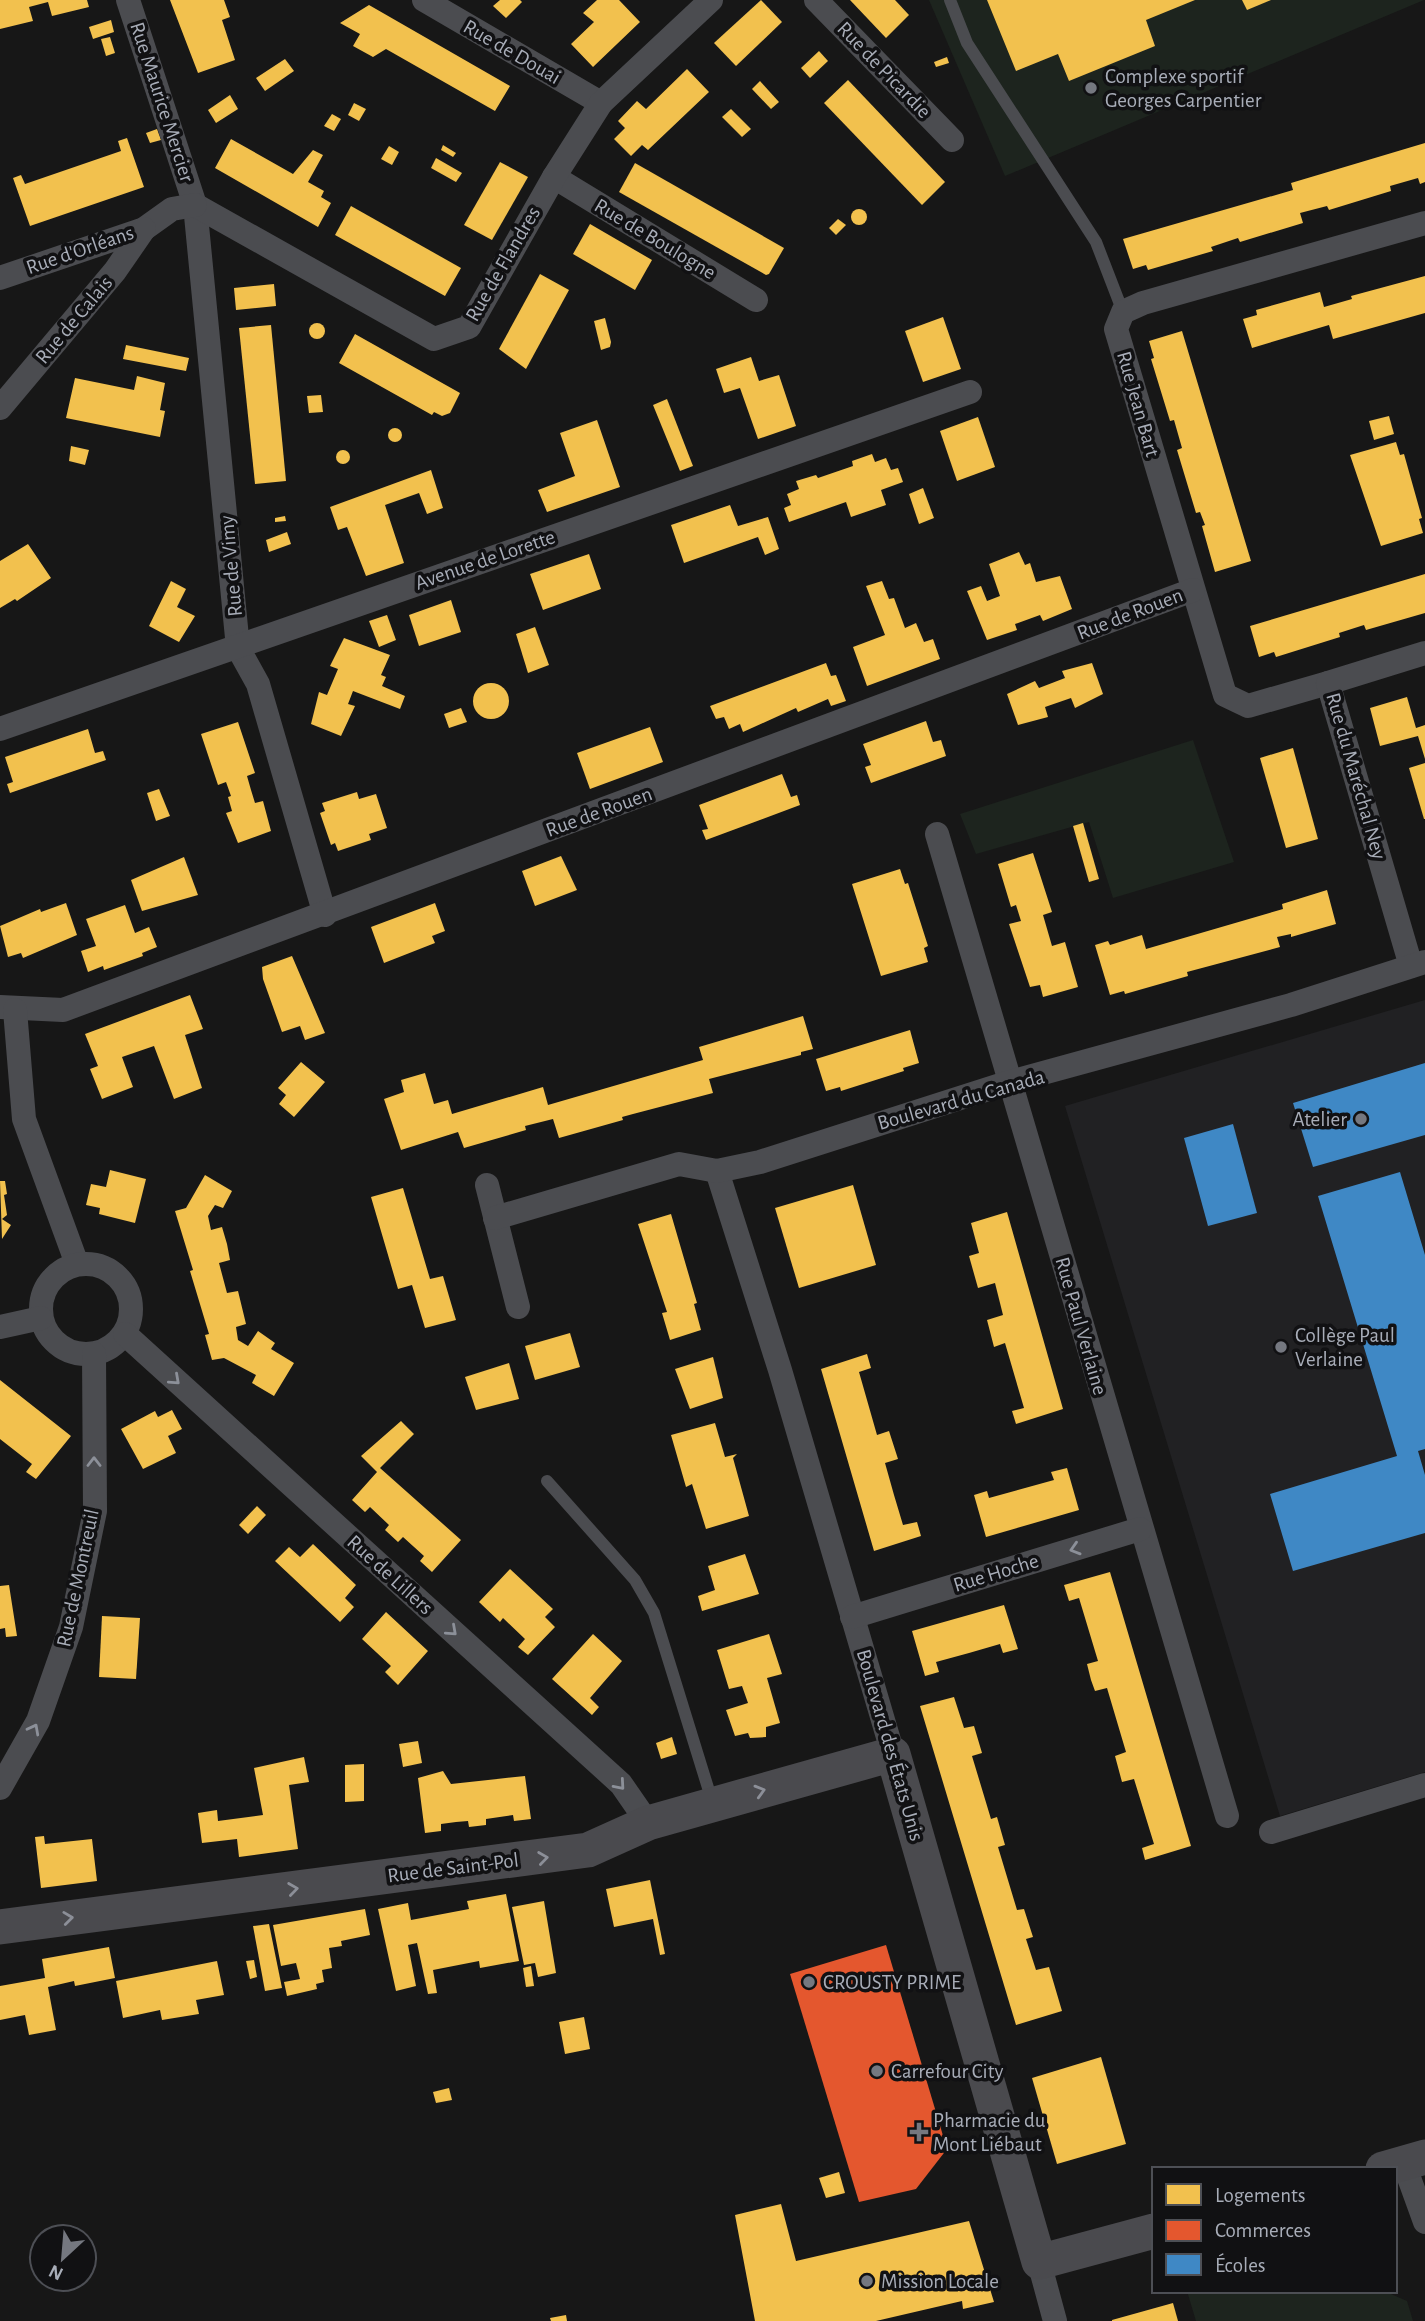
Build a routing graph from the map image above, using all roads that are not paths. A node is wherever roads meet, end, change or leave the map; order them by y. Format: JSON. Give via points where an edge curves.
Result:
{"nodes":[{"id":1,"x":128,"y":0,"type":"edge"},
{"id":2,"x":424,"y":0,"type":"edge"},
{"id":3,"x":711,"y":0,"type":"edge"},
{"id":4,"x":816,"y":0,"type":"edge"},
{"id":5,"x":950,"y":0,"type":"edge"},
{"id":6,"x":601,"y":103,"type":"junction"},
{"id":7,"x":952,"y":140,"type":"dead end"},
{"id":8,"x":554,"y":177,"type":"junction"},
{"id":9,"x":195,"y":205,"type":"junction"},
{"id":10,"x":1425,"y":223,"type":"edge"},
{"id":11,"x":144,"y":229,"type":"junction"},
{"id":12,"x":0,"y":278,"type":"edge"},
{"id":13,"x":756,"y":300,"type":"dead end"},
{"id":14,"x":1124,"y":312,"type":"junction"},
{"id":15,"x":970,"y":392,"type":"dead end"},
{"id":16,"x":0,"y":408,"type":"edge"},
{"id":17,"x":1193,"y":590,"type":"junction"},
{"id":18,"x":238,"y":648,"type":"junction"},
{"id":19,"x":1425,"y":653,"type":"edge"},
{"id":20,"x":1328,"y":683,"type":"junction"},
{"id":21,"x":0,"y":729,"type":"edge"},
{"id":22,"x":937,"y":834,"type":"dead end"},
{"id":23,"x":325,"y":915,"type":"junction"},
{"id":24,"x":1418,"y":964,"type":"edge"},
{"id":25,"x":7,"y":1008,"type":"edge"},
{"id":26,"x":1010,"y":1082,"type":"junction"},
{"id":27,"x":717,"y":1171,"type":"junction"},
{"id":28,"x":487,"y":1185,"type":"dead end"},
{"id":29,"x":495,"y":1218,"type":"junction"},
{"id":30,"x":76,"y":1264,"type":"junction"},
{"id":31,"x":518,"y":1307,"type":"dead end"},
{"id":32,"x":41,"y":1318,"type":"junction"},
{"id":33,"x":0,"y":1327,"type":"edge"},
{"id":34,"x":125,"y":1334,"type":"junction"},
{"id":35,"x":94,"y":1354,"type":"junction"},
{"id":36,"x":547,"y":1481,"type":"dead end"},
{"id":37,"x":1140,"y":1529,"type":"junction"},
{"id":38,"x":852,"y":1617,"type":"junction"},
{"id":39,"x":893,"y":1754,"type":"junction"},
{"id":40,"x":1425,"y":1785,"type":"edge"},
{"id":41,"x":0,"y":1788,"type":"edge"},
{"id":42,"x":713,"y":1804,"type":"junction"},
{"id":43,"x":1227,"y":1816,"type":"dead end"},
{"id":44,"x":648,"y":1823,"type":"junction"},
{"id":45,"x":1271,"y":1832,"type":"dead end"},
{"id":46,"x":0,"y":1927,"type":"edge"},
{"id":47,"x":1404,"y":2164,"type":"edge"},
{"id":48,"x":1425,"y":2222,"type":"edge"},
{"id":49,"x":1152,"y":2232,"type":"edge"},
{"id":50,"x":1038,"y":2262,"type":"junction"},
{"id":51,"x":1055,"y":2321,"type":"edge"}],
"edges":[{"from":1,"to":9,"type":"street","name":"Rue Maurice Mercier"},
{"from":2,"to":6,"type":"street","name":"Rue de Douai"},
{"from":3,"to":6,"type":"street","name":"Rue de Flandres"},
{"from":4,"to":7,"type":"street","name":"Rue de Picardie"},
{"from":5,"to":14,"type":"lane","via":[[973,53],[1096,242]]},
{"from":6,"to":8,"type":"street","name":"Rue de Flandres"},
{"from":8,"to":9,"type":"street","name":"Rue de Flandres","via":[[469,327],[434,339]]},
{"from":8,"to":13,"type":"street","name":"Rue de Boulogne"},
{"from":9,"to":11,"type":"street","name":"Rue d'Orléans","via":[[172,209]]},
{"from":9,"to":18,"type":"street","name":"Rue de Vimy"},
{"from":10,"to":14,"type":"street"},
{"from":11,"to":12,"type":"street","name":"Rue d'Orléans"},
{"from":11,"to":16,"type":"street","name":"Rue de Calais","via":[[115,271]]},
{"from":14,"to":17,"type":"street","name":"Rue Jean Bart","via":[[1116,329]]},
{"from":15,"to":18,"type":"street","name":"Avenue de Lorette"},
{"from":17,"to":20,"type":"street","name":"Rue Jean Bart","via":[[1225,695],[1248,706]]},
{"from":17,"to":23,"type":"street","name":"Rue de Rouen"},
{"from":18,"to":21,"type":"street","name":"Avenue de Lorette"},
{"from":18,"to":23,"type":"street","name":"Rue de Vimy","via":[[258,684]]},
{"from":19,"to":20,"type":"street","name":"Rue du Maréchal Ney"},
{"from":20,"to":24,"type":"street","name":"Rue du Maréchal Ney"},
{"from":22,"to":26,"type":"street","name":"Rue Paul Verlaine"},
{"from":23,"to":25,"type":"street","name":"Rue de Rouen","via":[[63,1010]]},
{"from":24,"to":26,"type":"street","name":"Boulevard du Canada","via":[[1291,1005]]},
{"from":25,"to":30,"type":"street","via":[[24,1119]]},
{"from":26,"to":27,"type":"street","name":"Boulevard du Canada","via":[[760,1162]]},
{"from":26,"to":37,"type":"street","name":"Rue Paul Verlaine"},
{"from":27,"to":29,"type":"street","name":"Boulevard du Canada","via":[[679,1164]]},
{"from":27,"to":38,"type":"street","name":"Boulevard des États Unis"},
{"from":28,"to":29,"type":"street"},
{"from":29,"to":31,"type":"street"},
{"from":30,"to":32,"type":"street","via":[[51,1280],[44,1292]]},
{"from":30,"to":34,"type":"street","via":[[97,1265],[125,1285],[132,1315]]},
{"from":32,"to":33,"type":"street"},
{"from":32,"to":35,"type":"street","via":[[54,1342],[65,1350]]},
{"from":34,"to":35,"type":"street","via":[[114,1346]]},
{"from":34,"to":44,"type":"street","name":"Rue de Lillers","one_way":true,"via":[[621,1784]]},
{"from":41,"to":35,"type":"street","name":"Rue de Montreuil","one_way":true,"via":[[38,1721],[71,1627],[94,1511]]},
{"from":36,"to":42,"type":"lane","via":[[635,1580],[653,1613]]},
{"from":37,"to":38,"type":"street","name":"Rue Hoche","one_way":true},
{"from":37,"to":43,"type":"street","name":"Rue Paul Verlaine"},
{"from":38,"to":39,"type":"street","name":"Boulevard des États Unis"},
{"from":42,"to":39,"type":"street","name":"Rue de Saint-Pol","one_way":true},
{"from":39,"to":50,"type":"street","name":"Boulevard des États Unis"},
{"from":40,"to":45,"type":"street"},
{"from":42,"to":44,"type":"street","name":"Rue de Saint-Pol"},
{"from":46,"to":44,"type":"street","name":"Rue de Saint-Pol","one_way":true,"via":[[547,1857],[588,1850]]},
{"from":47,"to":48,"type":"street"},
{"from":49,"to":50,"type":"street"},
{"from":50,"to":51,"type":"street","name":"Boulevard des États Unis"}]}
